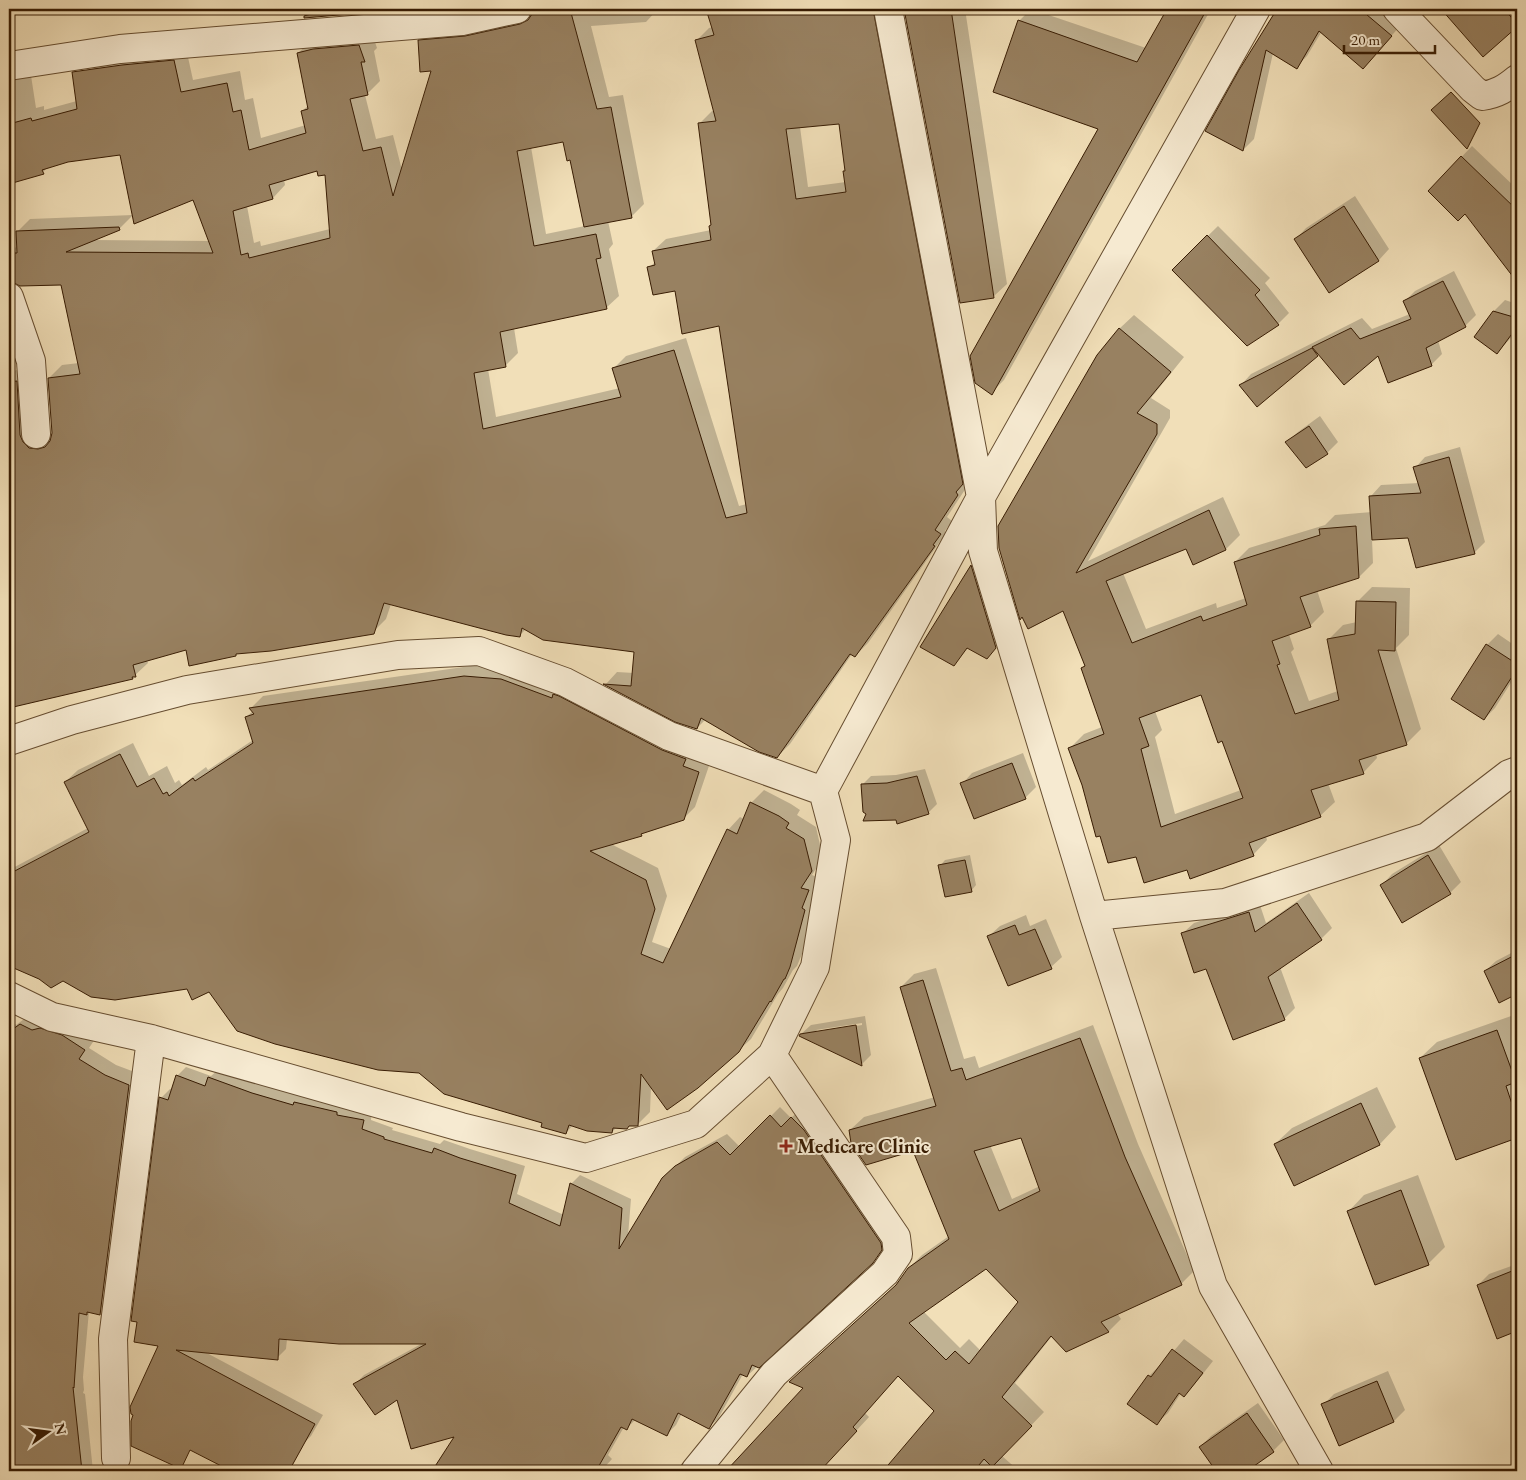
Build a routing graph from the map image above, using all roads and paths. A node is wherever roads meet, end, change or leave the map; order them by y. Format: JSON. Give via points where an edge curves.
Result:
{"nodes":[{"id":1,"x":517,"y":9,"type":"edge"},
{"id":2,"x":888,"y":9,"type":"edge"},
{"id":3,"x":1256,"y":9,"type":"edge"},
{"id":4,"x":1397,"y":9,"type":"edge"},
{"id":5,"x":9,"y":66,"type":"edge"},
{"id":6,"x":1517,"y":79,"type":"edge"},
{"id":7,"x":9,"y":297,"type":"edge"},
{"id":8,"x":36,"y":434,"type":"dead end"},
{"id":9,"x":981,"y":496,"type":"junction"},
{"id":10,"x":9,"y":741,"type":"edge"},
{"id":11,"x":1517,"y":771,"type":"edge"},
{"id":12,"x":823,"y":791,"type":"junction"},
{"id":13,"x":1094,"y":916,"type":"junction"},
{"id":14,"x":9,"y":996,"type":"edge"},
{"id":15,"x":151,"y":1039,"type":"junction"},
{"id":16,"x":772,"y":1055,"type":"junction"},
{"id":17,"x":116,"y":1458,"type":"dead end"},
{"id":18,"x":694,"y":1471,"type":"edge"},
{"id":19,"x":1319,"y":1471,"type":"edge"}],
"edges":[{"from":1,"to":5,"type":"street","via":[[462,21],[120,49]]},
{"from":2,"to":9,"type":"street"},
{"from":3,"to":9,"type":"street"},
{"from":4,"to":6,"type":"street","via":[[1482,96],[1495,94]]},
{"from":7,"to":8,"type":"street","via":[[31,361]]},
{"from":9,"to":12,"type":"street"},
{"from":9,"to":13,"type":"street","via":[[983,551]]},
{"from":10,"to":12,"type":"street","via":[[72,720],[187,690],[398,655],[479,651],[565,682],[669,736]]},
{"from":11,"to":13,"type":"street","via":[[1427,837],[1225,903]]},
{"from":12,"to":16,"type":"street","via":[[836,840],[815,967]]},
{"from":13,"to":19,"type":"street","via":[[1213,1286]]},
{"from":14,"to":15,"type":"street","via":[[52,1017]]},
{"from":15,"to":16,"type":"street","via":[[461,1127],[586,1158],[696,1124]]},
{"from":15,"to":17,"type":"street","via":[[113,1339]]},
{"from":16,"to":18,"type":"street","via":[[896,1237],[898,1254],[885,1273],[774,1374]]}]}
